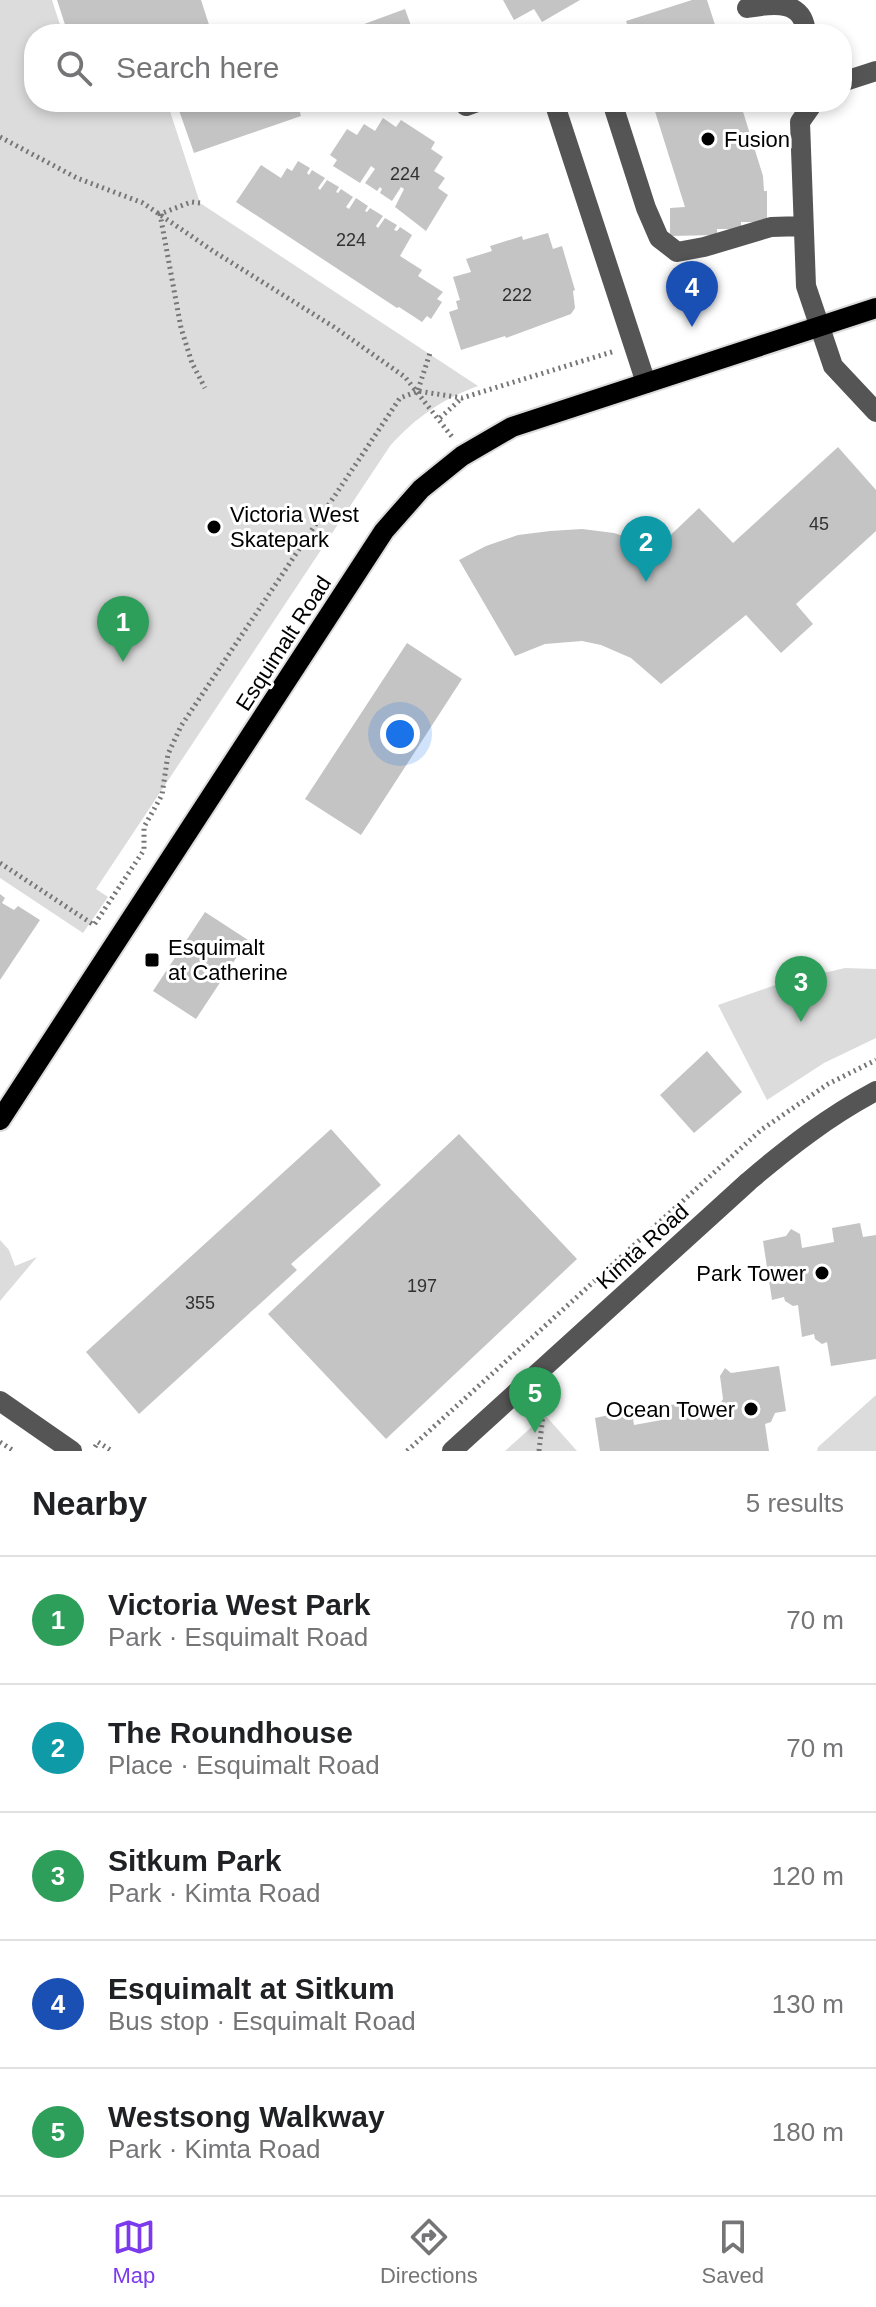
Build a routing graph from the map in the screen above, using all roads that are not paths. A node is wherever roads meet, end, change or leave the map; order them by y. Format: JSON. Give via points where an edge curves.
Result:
{"nodes":[{"id":1,"x":747,"y":8,"type":"dead end"},
{"id":2,"x":805,"y":24,"type":"edge"},
{"id":3,"x":876,"y":71,"type":"edge"},
{"id":4,"x":852,"y":79,"type":"edge"},
{"id":5,"x":557,"y":112,"type":"edge"},
{"id":6,"x":615,"y":112,"type":"edge"},
{"id":7,"x":807,"y":112,"type":"edge"},
{"id":8,"x":803,"y":226,"type":"junction"},
{"id":9,"x":876,"y":308,"type":"edge"},
{"id":10,"x":818,"y":327,"type":"junction"},
{"id":11,"x":646,"y":383,"type":"junction"},
{"id":12,"x":876,"y":412,"type":"edge"},
{"id":13,"x":876,"y":1091,"type":"edge"},
{"id":14,"x":0,"y":1120,"type":"edge"},
{"id":15,"x":0,"y":1401,"type":"edge"},
{"id":16,"x":72,"y":1451,"type":"edge"},
{"id":17,"x":452,"y":1451,"type":"edge"}],
"edges":[{"from":1,"to":2,"type":"street","via":[[779,3],[794,8]]},
{"from":3,"to":4,"type":"street"},
{"from":5,"to":11,"type":"street"},
{"from":6,"to":8,"type":"street","via":[[659,238],[677,252],[771,227]]},
{"from":7,"to":8,"type":"street","via":[[800,122]]},
{"from":8,"to":10,"type":"street","via":[[806,286]]},
{"from":9,"to":10,"type":"main road","name":"Esquimalt Road"},
{"from":10,"to":11,"type":"main road","name":"Esquimalt Road"},
{"from":10,"to":12,"type":"street","via":[[833,366]]},
{"from":11,"to":14,"type":"main road","name":"Esquimalt Road","via":[[512,427],[462,456],[421,489],[384,531]]},
{"from":13,"to":17,"type":"street","name":"Kimta Road","via":[[789,1147]]},
{"from":15,"to":16,"type":"street"}]}
